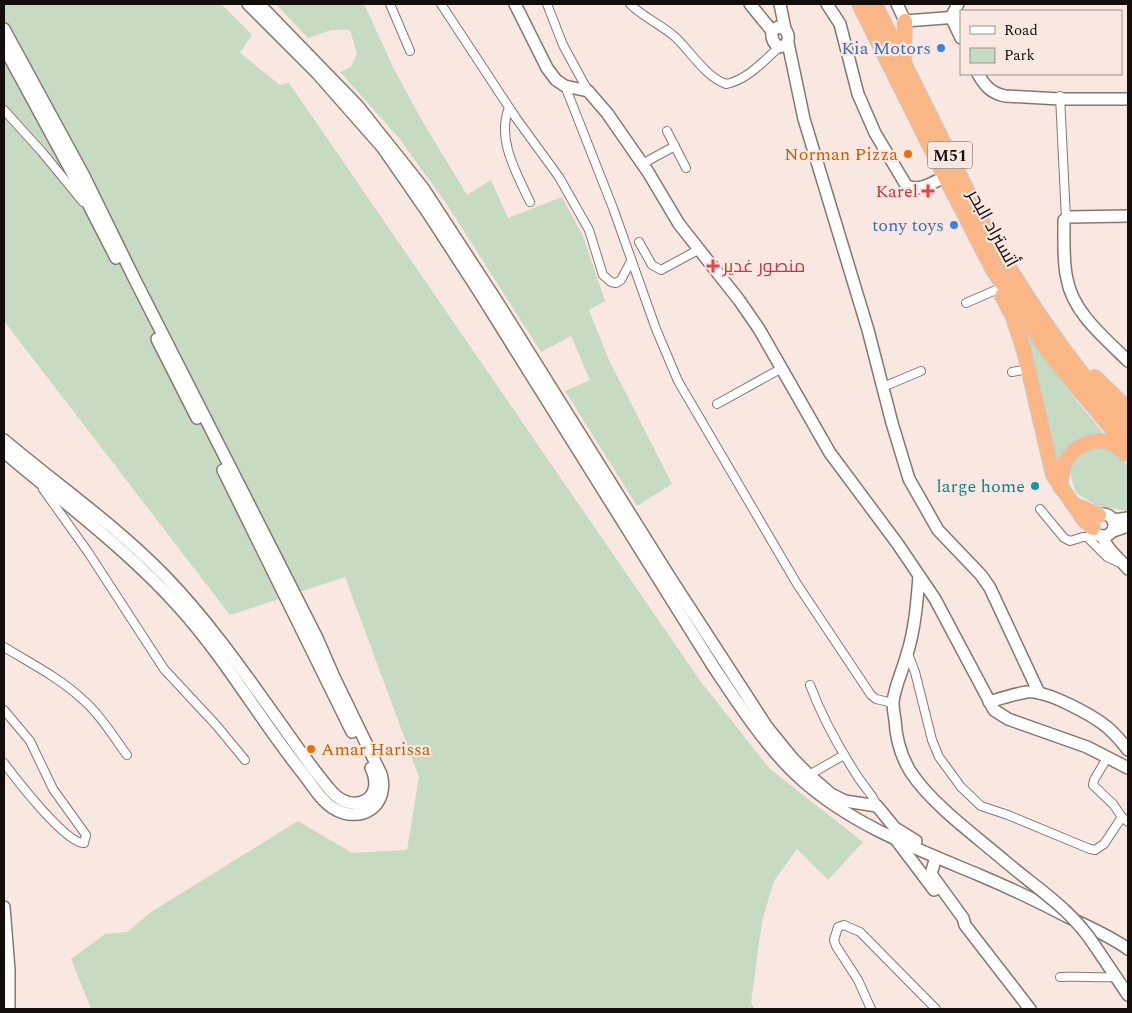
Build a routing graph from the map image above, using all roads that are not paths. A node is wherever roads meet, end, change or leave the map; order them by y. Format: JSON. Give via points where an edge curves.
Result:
{"nodes":[{"id":1,"x":248,"y":4,"type":"edge"},
{"id":2,"x":259,"y":4,"type":"edge"},
{"id":3,"x":390,"y":4,"type":"edge"},
{"id":4,"x":441,"y":4,"type":"edge"},
{"id":5,"x":515,"y":4,"type":"edge"},
{"id":6,"x":547,"y":4,"type":"edge"},
{"id":7,"x":630,"y":4,"type":"edge"},
{"id":8,"x":750,"y":4,"type":"edge"},
{"id":9,"x":780,"y":4,"type":"edge"},
{"id":10,"x":827,"y":4,"type":"edge"},
{"id":11,"x":859,"y":4,"type":"edge"},
{"id":12,"x":875,"y":4,"type":"edge"},
{"id":13,"x":896,"y":4,"type":"edge"},
{"id":14,"x":958,"y":4,"type":"edge"},
{"id":15,"x":957,"y":20,"type":"edge"},
{"id":16,"x":905,"y":21,"type":"junction"},
{"id":17,"x":4,"y":29,"type":"edge"},
{"id":18,"x":785,"y":29,"type":"junction"},
{"id":19,"x":772,"y":32,"type":"junction"},
{"id":20,"x":960,"y":34,"type":"edge"},
{"id":21,"x":784,"y":45,"type":"junction"},
{"id":22,"x":4,"y":47,"type":"edge"},
{"id":23,"x":410,"y":51,"type":"dead end"},
{"id":24,"x":904,"y":61,"type":"junction"},
{"id":25,"x":979,"y":75,"type":"edge"},
{"id":26,"x":985,"y":75,"type":"edge"},
{"id":27,"x":565,"y":86,"type":"junction"},
{"id":28,"x":994,"y":90,"type":"junction"},
{"id":29,"x":588,"y":91,"type":"junction"},
{"id":30,"x":1128,"y":94,"type":"edge"},
{"id":31,"x":1060,"y":96,"type":"junction"},
{"id":32,"x":1128,"y":99,"type":"edge"},
{"id":33,"x":510,"y":108,"type":"junction"},
{"id":34,"x":4,"y":110,"type":"edge"},
{"id":35,"x":667,"y":131,"type":"dead end"},
{"id":36,"x":675,"y":146,"type":"junction"},
{"id":37,"x":642,"y":164,"type":"junction"},
{"id":38,"x":686,"y":168,"type":"dead end"},
{"id":39,"x":945,"y":177,"type":"junction"},
{"id":40,"x":530,"y":202,"type":"dead end"},
{"id":41,"x":1128,"y":216,"type":"edge"},
{"id":42,"x":1066,"y":219,"type":"junction"},
{"id":43,"x":98,"y":224,"type":"junction"},
{"id":44,"x":638,"y":242,"type":"dead end"},
{"id":45,"x":698,"y":250,"type":"junction"},
{"id":46,"x":631,"y":261,"type":"junction"},
{"id":47,"x":993,"y":270,"type":"junction"},
{"id":48,"x":998,"y":289,"type":"junction"},
{"id":49,"x":966,"y":303,"type":"dead end"},
{"id":50,"x":1063,"y":350,"type":"junction"},
{"id":51,"x":1128,"y":361,"type":"edge"},
{"id":52,"x":782,"y":368,"type":"junction"},
{"id":53,"x":1028,"y":369,"type":"junction"},
{"id":54,"x":921,"y":372,"type":"dead end"},
{"id":55,"x":1012,"y":372,"type":"dead end"},
{"id":56,"x":883,"y":387,"type":"junction"},
{"id":57,"x":717,"y":404,"type":"dead end"},
{"id":58,"x":1128,"y":409,"type":"edge"},
{"id":59,"x":1128,"y":428,"type":"edge"},
{"id":60,"x":4,"y":440,"type":"edge"},
{"id":61,"x":1128,"y":448,"type":"edge"},
{"id":62,"x":4,"y":452,"type":"edge"},
{"id":63,"x":1128,"y":457,"type":"edge"},
{"id":64,"x":36,"y":479,"type":"junction"},
{"id":65,"x":1060,"y":487,"type":"junction"},
{"id":66,"x":1040,"y":509,"type":"dead end"},
{"id":67,"x":1128,"y":518,"type":"edge"},
{"id":68,"x":1128,"y":526,"type":"edge"},
{"id":69,"x":1105,"y":527,"type":"junction"},
{"id":70,"x":1124,"y":564,"type":"edge"},
{"id":71,"x":918,"y":576,"type":"junction"},
{"id":72,"x":4,"y":647,"type":"edge"},
{"id":73,"x":908,"y":654,"type":"junction"},
{"id":74,"x":810,"y":685,"type":"dead end"},
{"id":75,"x":1039,"y":693,"type":"junction"},
{"id":76,"x":989,"y":702,"type":"junction"},
{"id":77,"x":893,"y":703,"type":"junction"},
{"id":78,"x":4,"y":710,"type":"edge"},
{"id":79,"x":1128,"y":750,"type":"edge"},
{"id":80,"x":127,"y":755,"type":"dead end"},
{"id":81,"x":844,"y":755,"type":"junction"},
{"id":82,"x":1108,"y":758,"type":"junction"},
{"id":83,"x":245,"y":760,"type":"dead end"},
{"id":84,"x":4,"y":763,"type":"edge"},
{"id":85,"x":1127,"y":766,"type":"edge"},
{"id":86,"x":808,"y":775,"type":"junction"},
{"id":87,"x":862,"y":804,"type":"junction"},
{"id":88,"x":876,"y":806,"type":"junction"},
{"id":89,"x":857,"y":819,"type":"junction"},
{"id":90,"x":1125,"y":819,"type":"edge"},
{"id":91,"x":897,"y":840,"type":"junction"},
{"id":92,"x":936,"y":857,"type":"junction"},
{"id":93,"x":4,"y":907,"type":"edge"},
{"id":94,"x":965,"y":925,"type":"junction"},
{"id":95,"x":1128,"y":939,"type":"edge"},
{"id":96,"x":1128,"y":949,"type":"edge"},
{"id":97,"x":1060,"y":977,"type":"dead end"},
{"id":98,"x":1116,"y":977,"type":"junction"},
{"id":99,"x":1128,"y":996,"type":"edge"},
{"id":100,"x":9,"y":1009,"type":"edge"},
{"id":101,"x":871,"y":1009,"type":"edge"},
{"id":102,"x":936,"y":1009,"type":"edge"},
{"id":103,"x":1030,"y":1009,"type":"edge"}],
"edges":[{"from":1,"to":89,"type":"main road","via":[[355,116],[406,180],[708,658],[754,724],[799,778]]},
{"from":2,"to":86,"type":"main road","via":[[357,105],[423,188],[744,695]]},
{"from":3,"to":23,"type":"street"},
{"from":4,"to":33,"type":"street"},
{"from":5,"to":27,"type":"main road","via":[[547,68]]},
{"from":6,"to":29,"type":"street","via":[[563,45]]},
{"from":7,"to":21,"type":"street","via":[[674,36],[712,76],[726,84],[744,77]]},
{"from":8,"to":19,"type":"main road"},
{"from":9,"to":18,"type":"main road"},
{"from":10,"to":39,"type":"main road","via":[[840,24],[861,102],[906,185],[918,188]]},
{"from":11,"to":39,"type":"highway","name":"أتستراد البحر","number":"M51"},
{"from":12,"to":24,"type":"highway","name":"أتستراد البحر","number":"M51"},
{"from":13,"to":16,"type":"main road"},
{"from":14,"to":15,"type":"main road"},
{"from":15,"to":16,"type":"main road"},
{"from":15,"to":20,"type":"main road"},
{"from":16,"to":24,"type":"highway"},
{"from":17,"to":64,"type":"main road","via":[[84,176],[317,638],[381,774],[383,790],[378,804],[365,813],[357,814],[346,813],[325,801],[180,607],[106,537]]},
{"from":18,"to":19,"type":"main road","via":[[778,27]]},
{"from":18,"to":21,"type":"main road","via":[[788,35]]},
{"from":19,"to":21,"type":"main road","via":[[773,41]]},
{"from":21,"to":56,"type":"main road"},
{"from":22,"to":43,"type":"main road"},
{"from":24,"to":50,"type":"highway","name":"أتستراد البحر","number":"M51","via":[[1003,259]]},
{"from":25,"to":28,"type":"main road","via":[[984,84]]},
{"from":26,"to":28,"type":"main road"},
{"from":27,"to":29,"type":"main road"},
{"from":27,"to":46,"type":"street"},
{"from":28,"to":31,"type":"main road"},
{"from":29,"to":37,"type":"main road"},
{"from":30,"to":31,"type":"main road"},
{"from":31,"to":32,"type":"main road"},
{"from":31,"to":42,"type":"street"},
{"from":33,"to":40,"type":"street","via":[[506,116],[505,136],[512,163]]},
{"from":33,"to":46,"type":"street","via":[[576,206],[589,230],[602,275],[611,282],[621,280]]},
{"from":34,"to":43,"type":"street","via":[[42,152]]},
{"from":35,"to":36,"type":"street"},
{"from":36,"to":37,"type":"street"},
{"from":36,"to":38,"type":"street"},
{"from":37,"to":45,"type":"main road"},
{"from":39,"to":47,"type":"highway","name":"أتستراد البحر","number":"M51"},
{"from":41,"to":42,"type":"main road"},
{"from":42,"to":51,"type":"main road","via":[[1066,277],[1072,295],[1086,316]]},
{"from":43,"to":60,"type":"main road","via":[[373,774],[375,787],[370,798],[361,804],[347,803],[332,792],[224,646],[163,574]]},
{"from":44,"to":45,"type":"street","via":[[652,265],[661,270]]},
{"from":45,"to":52,"type":"main road","via":[[739,300]]},
{"from":46,"to":77,"type":"street","via":[[678,381],[797,584],[871,695]]},
{"from":47,"to":48,"type":"highway"},
{"from":47,"to":61,"type":"highway","name":"أتستراد البحر","number":"M51","via":[[1053,357]]},
{"from":48,"to":49,"type":"street"},
{"from":48,"to":53,"type":"highway","via":[[1013,317]]},
{"from":50,"to":58,"type":"highway","via":[[1078,359]]},
{"from":50,"to":59,"type":"highway","name":"أتستراد البحر","number":"M51"},
{"from":52,"to":57,"type":"street"},
{"from":52,"to":71,"type":"main road","via":[[830,453]]},
{"from":53,"to":55,"type":"street"},
{"from":53,"to":65,"type":"highway","via":[[1050,465]]},
{"from":54,"to":56,"type":"street"},
{"from":56,"to":75,"type":"main road","via":[[901,454],[917,494],[938,530],[990,588]]},
{"from":62,"to":64,"type":"main road"},
{"from":63,"to":65,"type":"highway","via":[[1113,444],[1096,442],[1082,446],[1066,463]]},
{"from":64,"to":83,"type":"street","via":[[164,669]]},
{"from":65,"to":69,"type":"highway","via":[[1075,505]]},
{"from":66,"to":70,"type":"street","via":[[1064,538],[1070,541],[1087,537],[1107,557]]},
{"from":67,"to":69,"type":"main road"},
{"from":68,"to":69,"type":"main road"},
{"from":69,"to":70,"type":"main road","via":[[1113,554]]},
{"from":71,"to":73,"type":"main road","via":[[917,607]]},
{"from":71,"to":76,"type":"main road","via":[[952,628]]},
{"from":72,"to":80,"type":"street","via":[[47,672],[83,699]]},
{"from":73,"to":77,"type":"main road"},
{"from":73,"to":90,"type":"street","via":[[939,757],[975,802],[1095,850]]},
{"from":74,"to":81,"type":"street","via":[[824,721]]},
{"from":75,"to":76,"type":"main road","via":[[1028,692]]},
{"from":75,"to":79,"type":"main road","via":[[1089,715],[1107,727]]},
{"from":76,"to":82,"type":"main road","via":[[994,710],[1008,719]]},
{"from":77,"to":98,"type":"main road","bridge":true,"via":[[902,752],[921,784],[944,809],[1061,906],[1085,930]]},
{"from":78,"to":84,"type":"street","via":[[30,741],[53,789],[86,835],[84,843],[74,841],[36,804]]},
{"from":81,"to":86,"type":"street"},
{"from":81,"to":88,"type":"street"},
{"from":82,"to":85,"type":"main road"},
{"from":82,"to":90,"type":"street","via":[[1093,785]]},
{"from":86,"to":87,"type":"main road","via":[[838,799]]},
{"from":87,"to":88,"type":"main road"},
{"from":87,"to":89,"type":"main road"},
{"from":88,"to":95,"type":"main road","via":[[895,828],[910,838],[1025,887]]},
{"from":89,"to":91,"type":"main road"},
{"from":91,"to":92,"type":"main road"},
{"from":91,"to":94,"type":"main road"},
{"from":92,"to":94,"type":"main road","via":[[931,874]]},
{"from":92,"to":96,"type":"main road","via":[[1015,891]]},
{"from":93,"to":100,"type":"main road"},
{"from":94,"to":103,"type":"main road"},
{"from":97,"to":98,"type":"street"},
{"from":98,"to":99,"type":"main road"},
{"from":101,"to":102,"type":"street","via":[[858,980],[836,946],[834,940],[838,927],[844,925],[860,932]]}]}
